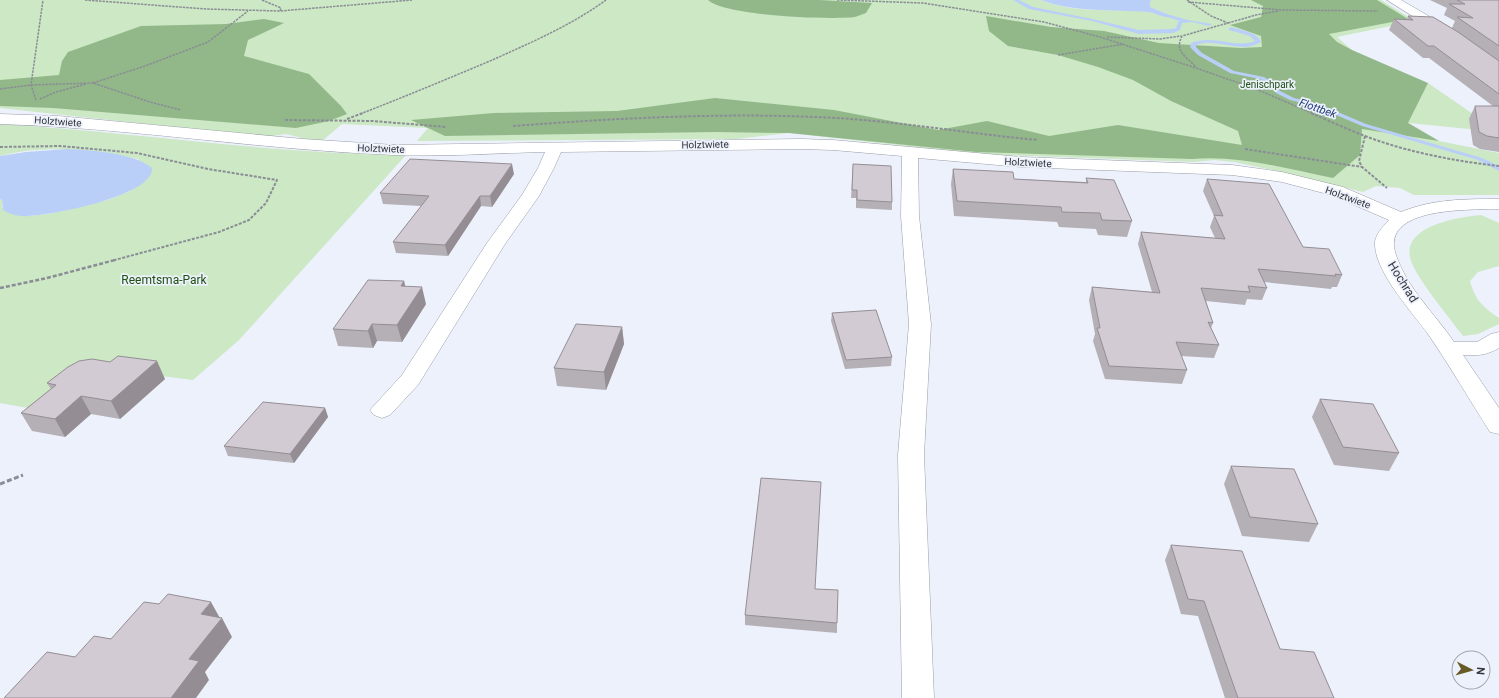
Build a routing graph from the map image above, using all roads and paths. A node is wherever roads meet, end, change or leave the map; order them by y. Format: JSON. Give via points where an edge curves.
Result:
{"nodes":[{"id":1,"x":43,"y":0,"type":"edge"},
{"id":2,"x":85,"y":0,"type":"edge"},
{"id":3,"x":262,"y":0,"type":"edge"},
{"id":4,"x":412,"y":0,"type":"edge"},
{"id":5,"x":606,"y":0,"type":"edge"},
{"id":6,"x":838,"y":0,"type":"edge"},
{"id":7,"x":1393,"y":0,"type":"edge"},
{"id":8,"x":1188,"y":1,"type":"edge"},
{"id":9,"x":1282,"y":10,"type":"junction"},
{"id":10,"x":248,"y":11,"type":"junction"},
{"id":11,"x":280,"y":11,"type":"junction"},
{"id":12,"x":1385,"y":11,"type":"dead end"},
{"id":13,"x":987,"y":13,"type":"junction"},
{"id":14,"x":986,"y":16,"type":"dead end"},
{"id":15,"x":1228,"y":23,"type":"junction"},
{"id":16,"x":1182,"y":36,"type":"junction"},
{"id":17,"x":1100,"y":37,"type":"junction"},
{"id":18,"x":1458,"y":39,"type":"edge"},
{"id":19,"x":1124,"y":44,"type":"junction"},
{"id":20,"x":1058,"y":55,"type":"dead end"},
{"id":21,"x":1196,"y":68,"type":"junction"},
{"id":22,"x":93,"y":83,"type":"junction"},
{"id":23,"x":31,"y":85,"type":"junction"},
{"id":24,"x":0,"y":89,"type":"edge"},
{"id":25,"x":186,"y":112,"type":"dead end"},
{"id":26,"x":0,"y":119,"type":"edge"},
{"id":27,"x":283,"y":120,"type":"dead end"},
{"id":28,"x":1365,"y":136,"type":"junction"},
{"id":29,"x":0,"y":147,"type":"edge"},
{"id":30,"x":555,"y":147,"type":"junction"},
{"id":31,"x":910,"y":153,"type":"junction"},
{"id":32,"x":1499,"y":166,"type":"edge"},
{"id":33,"x":1390,"y":191,"type":"dead end"},
{"id":34,"x":1499,"y":204,"type":"edge"},
{"id":35,"x":1402,"y":219,"type":"junction"},
{"id":36,"x":0,"y":288,"type":"edge"},
{"id":37,"x":1499,"y":339,"type":"edge"},
{"id":38,"x":1448,"y":348,"type":"junction"},
{"id":39,"x":382,"y":410,"type":"dead end"},
{"id":40,"x":1499,"y":426,"type":"edge"},
{"id":41,"x":23,"y":475,"type":"dead end"},
{"id":42,"x":0,"y":484,"type":"edge"},
{"id":43,"x":918,"y":698,"type":"edge"}],
"edges":[{"from":1,"to":23,"type":"path"},
{"from":2,"to":10,"type":"path"},
{"from":3,"to":11,"type":"path","via":[[278,5]]},
{"from":4,"to":11,"type":"path"},
{"from":5,"to":27,"type":"path","via":[[535,41],[427,88],[344,120]]},
{"from":6,"to":13,"type":"path","via":[[923,3]]},
{"from":7,"to":18,"type":"street"},
{"from":8,"to":9,"type":"path"},
{"from":8,"to":15,"type":"path","via":[[1211,16]]},
{"from":9,"to":12,"type":"path"},
{"from":9,"to":15,"type":"path"},
{"from":10,"to":11,"type":"path"},
{"from":10,"to":22,"type":"path","via":[[218,36],[194,48]]},
{"from":13,"to":14,"type":"path"},
{"from":13,"to":17,"type":"path","via":[[1044,22]]},
{"from":15,"to":16,"type":"path"},
{"from":16,"to":17,"type":"path","via":[[1147,40]]},
{"from":16,"to":21,"type":"path","via":[[1178,44],[1179,49]]},
{"from":17,"to":19,"type":"path"},
{"from":19,"to":20,"type":"path"},
{"from":19,"to":21,"type":"path"},
{"from":21,"to":28,"type":"path","via":[[1256,89]]},
{"from":22,"to":23,"type":"path"},
{"from":22,"to":23,"type":"path","via":[[56,92],[36,101]]},
{"from":22,"to":25,"type":"path"},
{"from":23,"to":24,"type":"path"},
{"from":26,"to":30,"type":"street","name":"Holztwiete","via":[[58,121],[394,150]]},
{"from":28,"to":32,"type":"path","via":[[1404,148],[1471,163]]},
{"from":28,"to":33,"type":"path","via":[[1359,161],[1362,168]]},
{"from":29,"to":36,"type":"path","via":[[60,146],[130,152],[208,169],[277,180],[266,203],[249,220],[219,232]]},
{"from":30,"to":31,"type":"street","name":"Holztwiete","via":[[802,144]]},
{"from":30,"to":39,"type":"street","via":[[530,196],[496,243],[410,380]]},
{"from":31,"to":35,"type":"street","name":"Holztwiete","via":[[1021,162],[1207,168],[1257,173],[1337,191]]},
{"from":31,"to":43,"type":"street","via":[[910,216],[920,324],[911,455]]},
{"from":34,"to":35,"type":"street","name":"Hochrad","via":[[1429,208]]},
{"from":35,"to":38,"type":"street","name":"Hochrad","via":[[1385,236],[1387,257],[1397,276]]},
{"from":37,"to":38,"type":"street","via":[[1481,349]]},
{"from":38,"to":40,"type":"street","name":"Hochrad"},
{"from":41,"to":42,"type":"path"}]}
